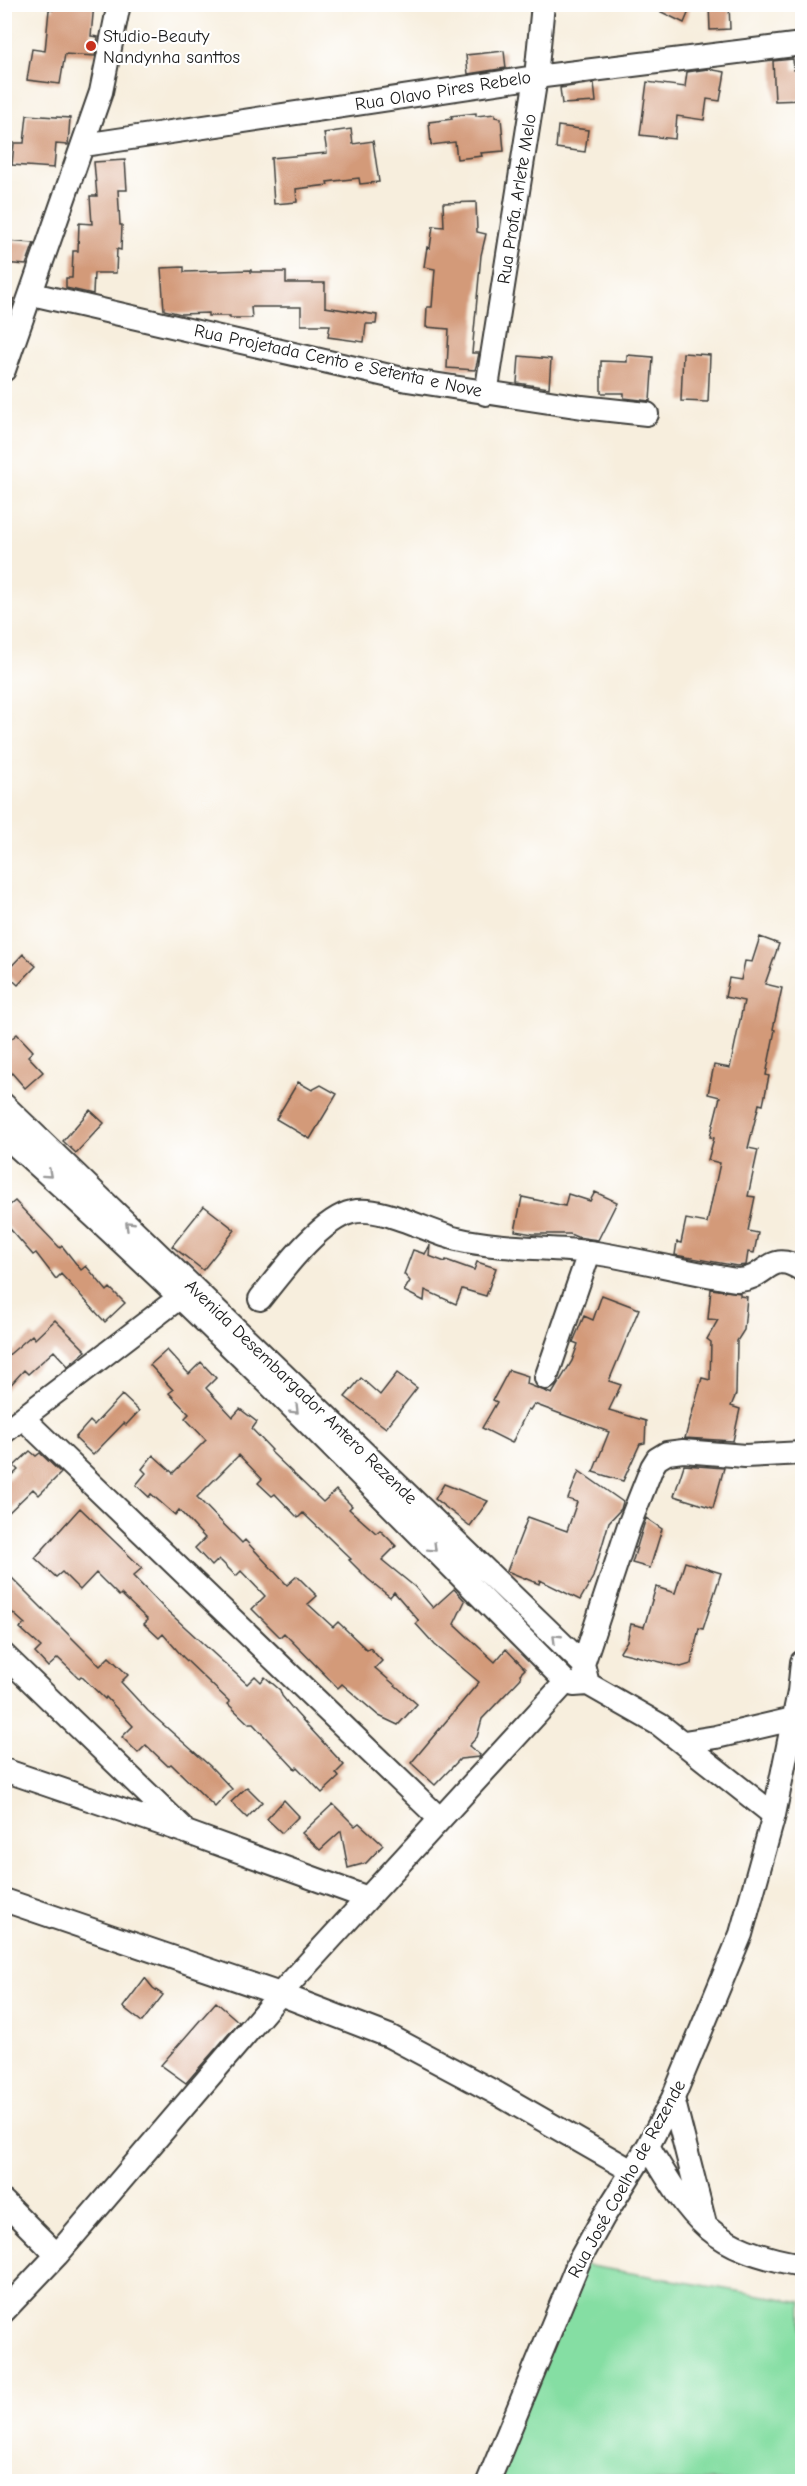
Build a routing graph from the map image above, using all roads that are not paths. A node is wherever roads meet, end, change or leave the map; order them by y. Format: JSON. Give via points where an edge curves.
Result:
{"nodes":[{"id":1,"x":119,"y":4,"type":"edge"},
{"id":2,"x":543,"y":4,"type":"edge"},
{"id":3,"x":802,"y":44,"type":"edge"},
{"id":4,"x":536,"y":77,"type":"junction"},
{"id":5,"x":84,"y":145,"type":"junction"},
{"id":6,"x":32,"y":294,"type":"junction"},
{"id":7,"x":4,"y":370,"type":"edge"},
{"id":8,"x":486,"y":394,"type":"junction"},
{"id":9,"x":647,"y":414,"type":"dead end"},
{"id":10,"x":4,"y":1105,"type":"edge"},
{"id":11,"x":4,"y":1135,"type":"edge"},
{"id":12,"x":97,"y":1205,"type":"junction"},
{"id":13,"x":589,"y":1252,"type":"junction"},
{"id":14,"x":149,"y":1256,"type":"junction"},
{"id":15,"x":802,"y":1270,"type":"edge"},
{"id":16,"x":180,"y":1297,"type":"junction"},
{"id":17,"x":260,"y":1299,"type":"dead end"},
{"id":18,"x":546,"y":1378,"type":"dead end"},
{"id":19,"x":24,"y":1419,"type":"junction"},
{"id":20,"x":4,"y":1432,"type":"edge"},
{"id":21,"x":802,"y":1453,"type":"edge"},
{"id":22,"x":421,"y":1522,"type":"junction"},
{"id":23,"x":4,"y":1655,"type":"edge"},
{"id":24,"x":802,"y":1662,"type":"edge"},
{"id":25,"x":579,"y":1677,"type":"junction"},
{"id":26,"x":801,"y":1693,"type":"edge"},
{"id":27,"x":793,"y":1719,"type":"junction"},
{"id":28,"x":684,"y":1742,"type":"junction"},
{"id":29,"x":4,"y":1770,"type":"edge"},
{"id":30,"x":774,"y":1815,"type":"junction"},
{"id":31,"x":439,"y":1818,"type":"junction"},
{"id":32,"x":186,"y":1832,"type":"junction"},
{"id":33,"x":368,"y":1898,"type":"junction"},
{"id":34,"x":4,"y":1900,"type":"edge"},
{"id":35,"x":280,"y":1994,"type":"junction"},
{"id":36,"x":673,"y":2098,"type":"junction"},
{"id":37,"x":648,"y":2146,"type":"junction"},
{"id":38,"x":632,"y":2171,"type":"junction"},
{"id":39,"x":4,"y":2202,"type":"edge"},
{"id":40,"x":706,"y":2229,"type":"junction"},
{"id":41,"x":57,"y":2254,"type":"junction"},
{"id":42,"x":802,"y":2265,"type":"edge"},
{"id":43,"x":4,"y":2311,"type":"edge"},
{"id":44,"x":488,"y":2481,"type":"edge"}],
"edges":[{"from":1,"to":5,"type":"street","via":[[107,69]]},
{"from":2,"to":4,"type":"street","name":"Rua Profa. Arlete Melo"},
{"from":3,"to":4,"type":"street","name":"Rua Olavo Pires Rebelo"},
{"from":4,"to":5,"type":"street","name":"Rua Olavo Pires Rebelo"},
{"from":4,"to":8,"type":"street","name":"Rua Profa. Arlete Melo"},
{"from":5,"to":6,"type":"street"},
{"from":6,"to":7,"type":"street"},
{"from":6,"to":8,"type":"street","name":"Rua Projetada Cento e Setenta e Nove","via":[[407,380]]},
{"from":8,"to":9,"type":"street","name":"Rua Projetada Cento e Setenta e Nove"},
{"from":10,"to":12,"type":"street","name":"Avenida Desembargador Antero Rezende"},
{"from":11,"to":12,"type":"street","name":"Avenida Desembargador Antero Rezende","one_way":true},
{"from":12,"to":14,"type":"street","name":"Avenida Desembargador Antero Rezende"},
{"from":13,"to":15,"type":"street","via":[[737,1280],[756,1276],[780,1262],[790,1262]]},
{"from":13,"to":17,"type":"street","via":[[479,1243],[381,1214],[352,1212],[338,1217],[314,1238]]},
{"from":13,"to":18,"type":"street"},
{"from":14,"to":16,"type":"street","name":"Avenida Desembargador Antero Rezende"},
{"from":14,"to":22,"type":"street","name":"Avenida Desembargador Antero Rezende"},
{"from":16,"to":19,"type":"street"},
{"from":16,"to":22,"type":"street","name":"Avenida Desembargador Antero Rezende","one_way":true},
{"from":19,"to":20,"type":"street"},
{"from":19,"to":31,"type":"street"},
{"from":21,"to":25,"type":"street","via":[[745,1456],[683,1451],[657,1459],[629,1525]]},
{"from":22,"to":25,"type":"street","name":"Avenida Desembargador Antero Rezende"},
{"from":23,"to":32,"type":"street"},
{"from":24,"to":26,"type":"street","name":"Rua José Coelho de Rezende"},
{"from":25,"to":28,"type":"street","name":"Avenida Desembargador Antero Rezende"},
{"from":25,"to":31,"type":"street"},
{"from":26,"to":27,"type":"street","name":"Rua José Coelho de Rezende"},
{"from":27,"to":28,"type":"street"},
{"from":27,"to":30,"type":"street","name":"Rua José Coelho de Rezende"},
{"from":28,"to":30,"type":"street","name":"Avenida Desembargador Antero Rezende"},
{"from":29,"to":32,"type":"street"},
{"from":30,"to":36,"type":"street","name":"Rua José Coelho de Rezende","via":[[741,1934]]},
{"from":31,"to":33,"type":"street"},
{"from":32,"to":33,"type":"street"},
{"from":33,"to":35,"type":"street"},
{"from":34,"to":35,"type":"street"},
{"from":35,"to":38,"type":"street","via":[[389,2036]]},
{"from":35,"to":41,"type":"street"},
{"from":36,"to":37,"type":"street","name":"Rua José Coelho de Rezende"},
{"from":36,"to":40,"type":"street"},
{"from":37,"to":38,"type":"street","name":"Rua José Coelho de Rezende"},
{"from":37,"to":40,"type":"street","via":[[684,2205]]},
{"from":38,"to":44,"type":"street","name":"Rua José Coelho de Rezende","via":[[579,2261]]},
{"from":39,"to":41,"type":"street"},
{"from":40,"to":42,"type":"street","via":[[751,2252]]},
{"from":41,"to":43,"type":"street"}]}
